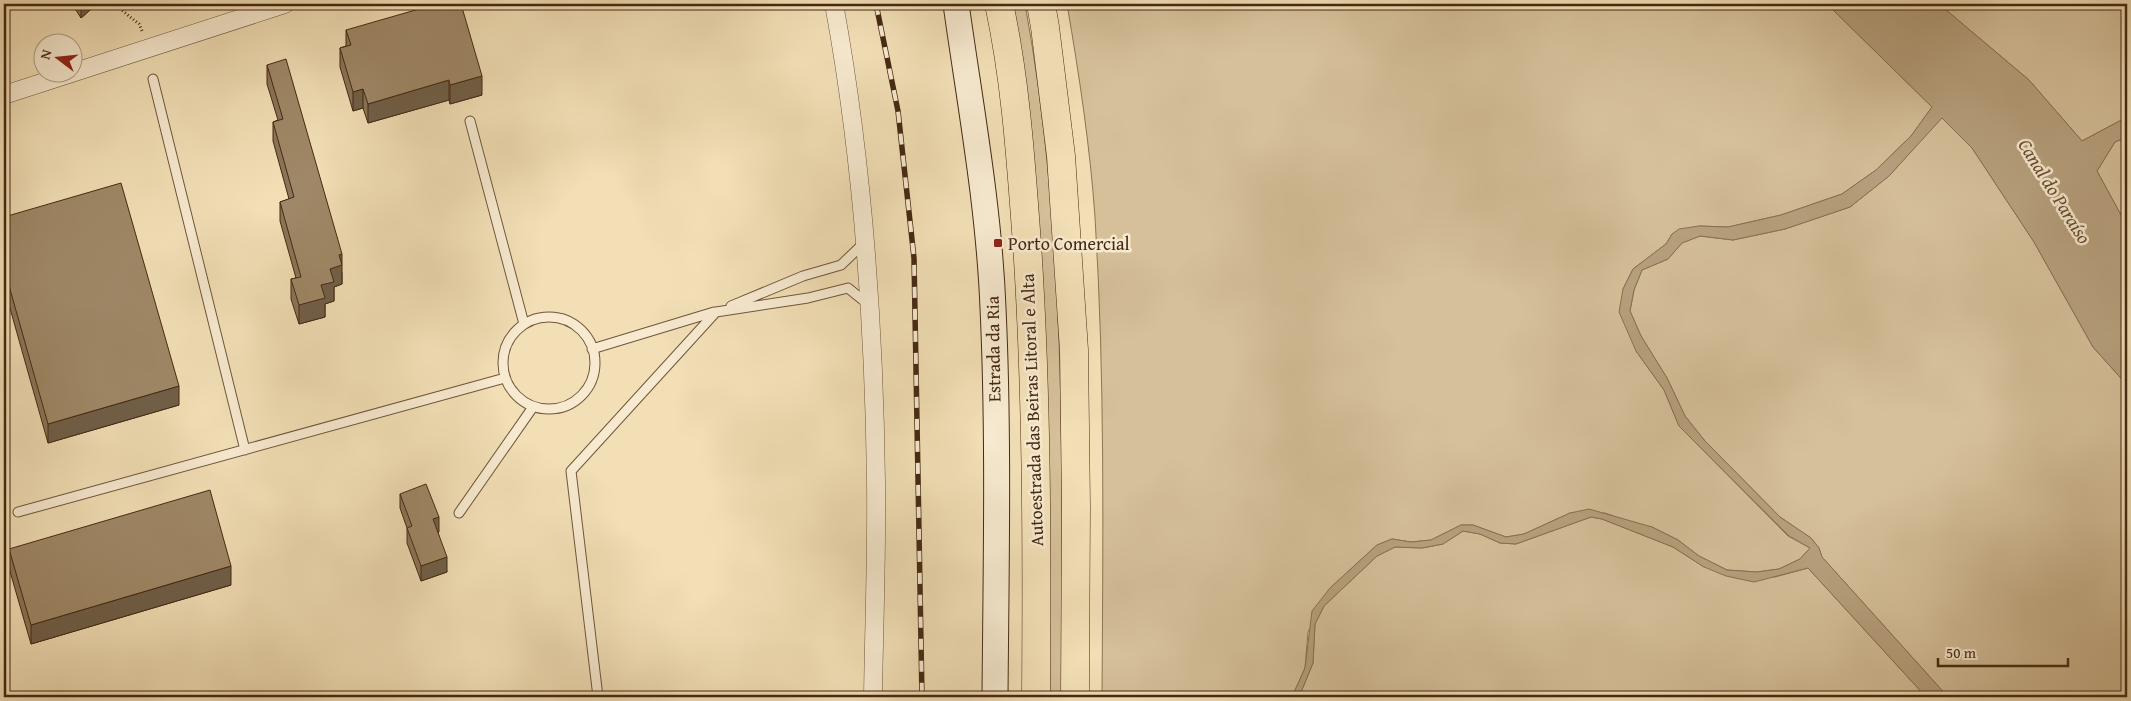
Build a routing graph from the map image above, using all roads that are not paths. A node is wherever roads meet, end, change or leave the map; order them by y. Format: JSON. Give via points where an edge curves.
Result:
{"nodes":[{"id":1,"x":284,"y":4,"type":"edge"},
{"id":2,"x":834,"y":4,"type":"edge"},
{"id":3,"x":956,"y":4,"type":"edge"},
{"id":4,"x":999,"y":4,"type":"edge"},
{"id":5,"x":1040,"y":4,"type":"edge"},
{"id":6,"x":154,"y":79,"type":"dead end"},
{"id":7,"x":4,"y":95,"type":"edge"},
{"id":8,"x":470,"y":121,"type":"dead end"},
{"id":9,"x":866,"y":241,"type":"junction"},
{"id":10,"x":870,"y":306,"type":"junction"},
{"id":11,"x":716,"y":312,"type":"junction"},
{"id":12,"x":524,"y":324,"type":"junction"},
{"id":13,"x":592,"y":349,"type":"junction"},
{"id":14,"x":504,"y":378,"type":"junction"},
{"id":15,"x":533,"y":407,"type":"junction"},
{"id":16,"x":245,"y":450,"type":"junction"},
{"id":17,"x":18,"y":512,"type":"dead end"},
{"id":18,"x":459,"y":513,"type":"dead end"},
{"id":19,"x":598,"y":697,"type":"edge"},
{"id":20,"x":873,"y":697,"type":"edge"},
{"id":21,"x":995,"y":697,"type":"edge"},
{"id":22,"x":1036,"y":697,"type":"edge"},
{"id":23,"x":1075,"y":697,"type":"edge"}],
"edges":[{"from":1,"to":7,"type":"street"},
{"from":2,"to":9,"type":"street","via":[[844,58]]},
{"from":3,"to":21,"type":"street","name":"Estrada da Ria","via":[[979,165],[994,307]]},
{"from":4,"to":22,"type":"highway","name":"Autoestrada das Beiras Litoral e Alta","via":[[1021,163],[1034,350]]},
{"from":5,"to":23,"type":"highway","via":[[1061,156],[1074,350]]},
{"from":6,"to":16,"type":"lane"},
{"from":8,"to":12,"type":"lane"},
{"from":9,"to":10,"type":"street"},
{"from":9,"to":11,"type":"lane","via":[[841,265],[803,276]]},
{"from":10,"to":11,"type":"lane","via":[[848,288],[808,298]]},
{"from":10,"to":20,"type":"street","via":[[876,482]]},
{"from":11,"to":13,"type":"lane"},
{"from":11,"to":19,"type":"lane","via":[[571,472]]},
{"from":12,"to":13,"type":"lane","via":[[544,317],[564,320],[582,331]]},
{"from":12,"to":14,"type":"lane","via":[[510,338],[503,358]]},
{"from":13,"to":15,"type":"lane","via":[[595,369],[588,388],[573,403],[553,410]]},
{"from":14,"to":15,"type":"lane","via":[[515,396]]},
{"from":14,"to":16,"type":"lane"},
{"from":15,"to":18,"type":"lane"},
{"from":16,"to":17,"type":"lane"}]}
